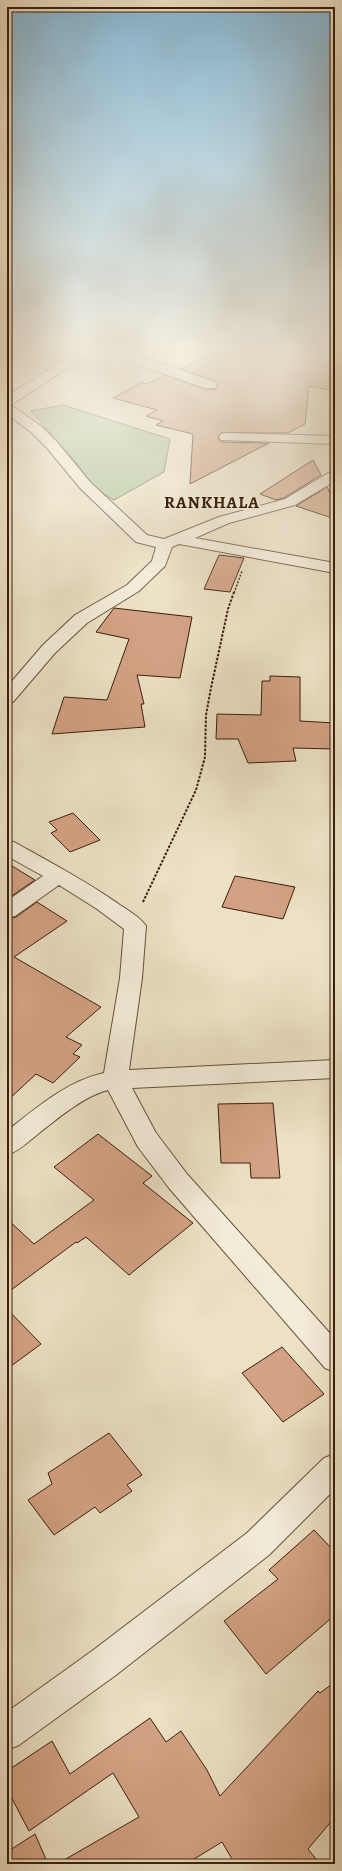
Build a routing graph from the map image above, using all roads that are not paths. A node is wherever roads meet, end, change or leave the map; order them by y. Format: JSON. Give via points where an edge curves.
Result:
{"nodes":[{"id":1,"x":44,"y":437,"type":"edge"},
{"id":2,"x":237,"y":437,"type":"edge"},
{"id":3,"x":335,"y":440,"type":"edge"},
{"id":4,"x":335,"y":475,"type":"edge"},
{"id":5,"x":171,"y":541,"type":"junction"},
{"id":6,"x":335,"y":568,"type":"edge"},
{"id":7,"x":7,"y":698,"type":"edge"},
{"id":8,"x":7,"y":847,"type":"edge"},
{"id":9,"x":58,"y":876,"type":"junction"},
{"id":10,"x":7,"y":911,"type":"edge"},
{"id":11,"x":335,"y":1069,"type":"edge"},
{"id":12,"x":115,"y":1080,"type":"junction"},
{"id":13,"x":7,"y":1145,"type":"edge"},
{"id":14,"x":335,"y":1359,"type":"edge"},
{"id":15,"x":335,"y":1468,"type":"edge"},
{"id":16,"x":7,"y":1733,"type":"edge"}],
"edges":[{"from":1,"to":5,"type":"street","via":[[85,485],[142,539]]},
{"from":2,"to":3,"type":"street"},
{"from":4,"to":5,"type":"street","via":[[290,502],[224,520]]},
{"from":5,"to":6,"type":"street"},
{"from":5,"to":7,"type":"street","via":[[159,563],[133,588],[81,619],[49,649]]},
{"from":8,"to":9,"type":"street"},
{"from":9,"to":10,"type":"street"},
{"from":9,"to":12,"type":"street","via":[[135,926],[131,978]]},
{"from":11,"to":12,"type":"street"},
{"from":12,"to":13,"type":"street","via":[[92,1085],[51,1110]]},
{"from":12,"to":14,"type":"street","via":[[147,1140],[178,1181]]},
{"from":15,"to":16,"type":"street","via":[[258,1544],[104,1663]]}]}
